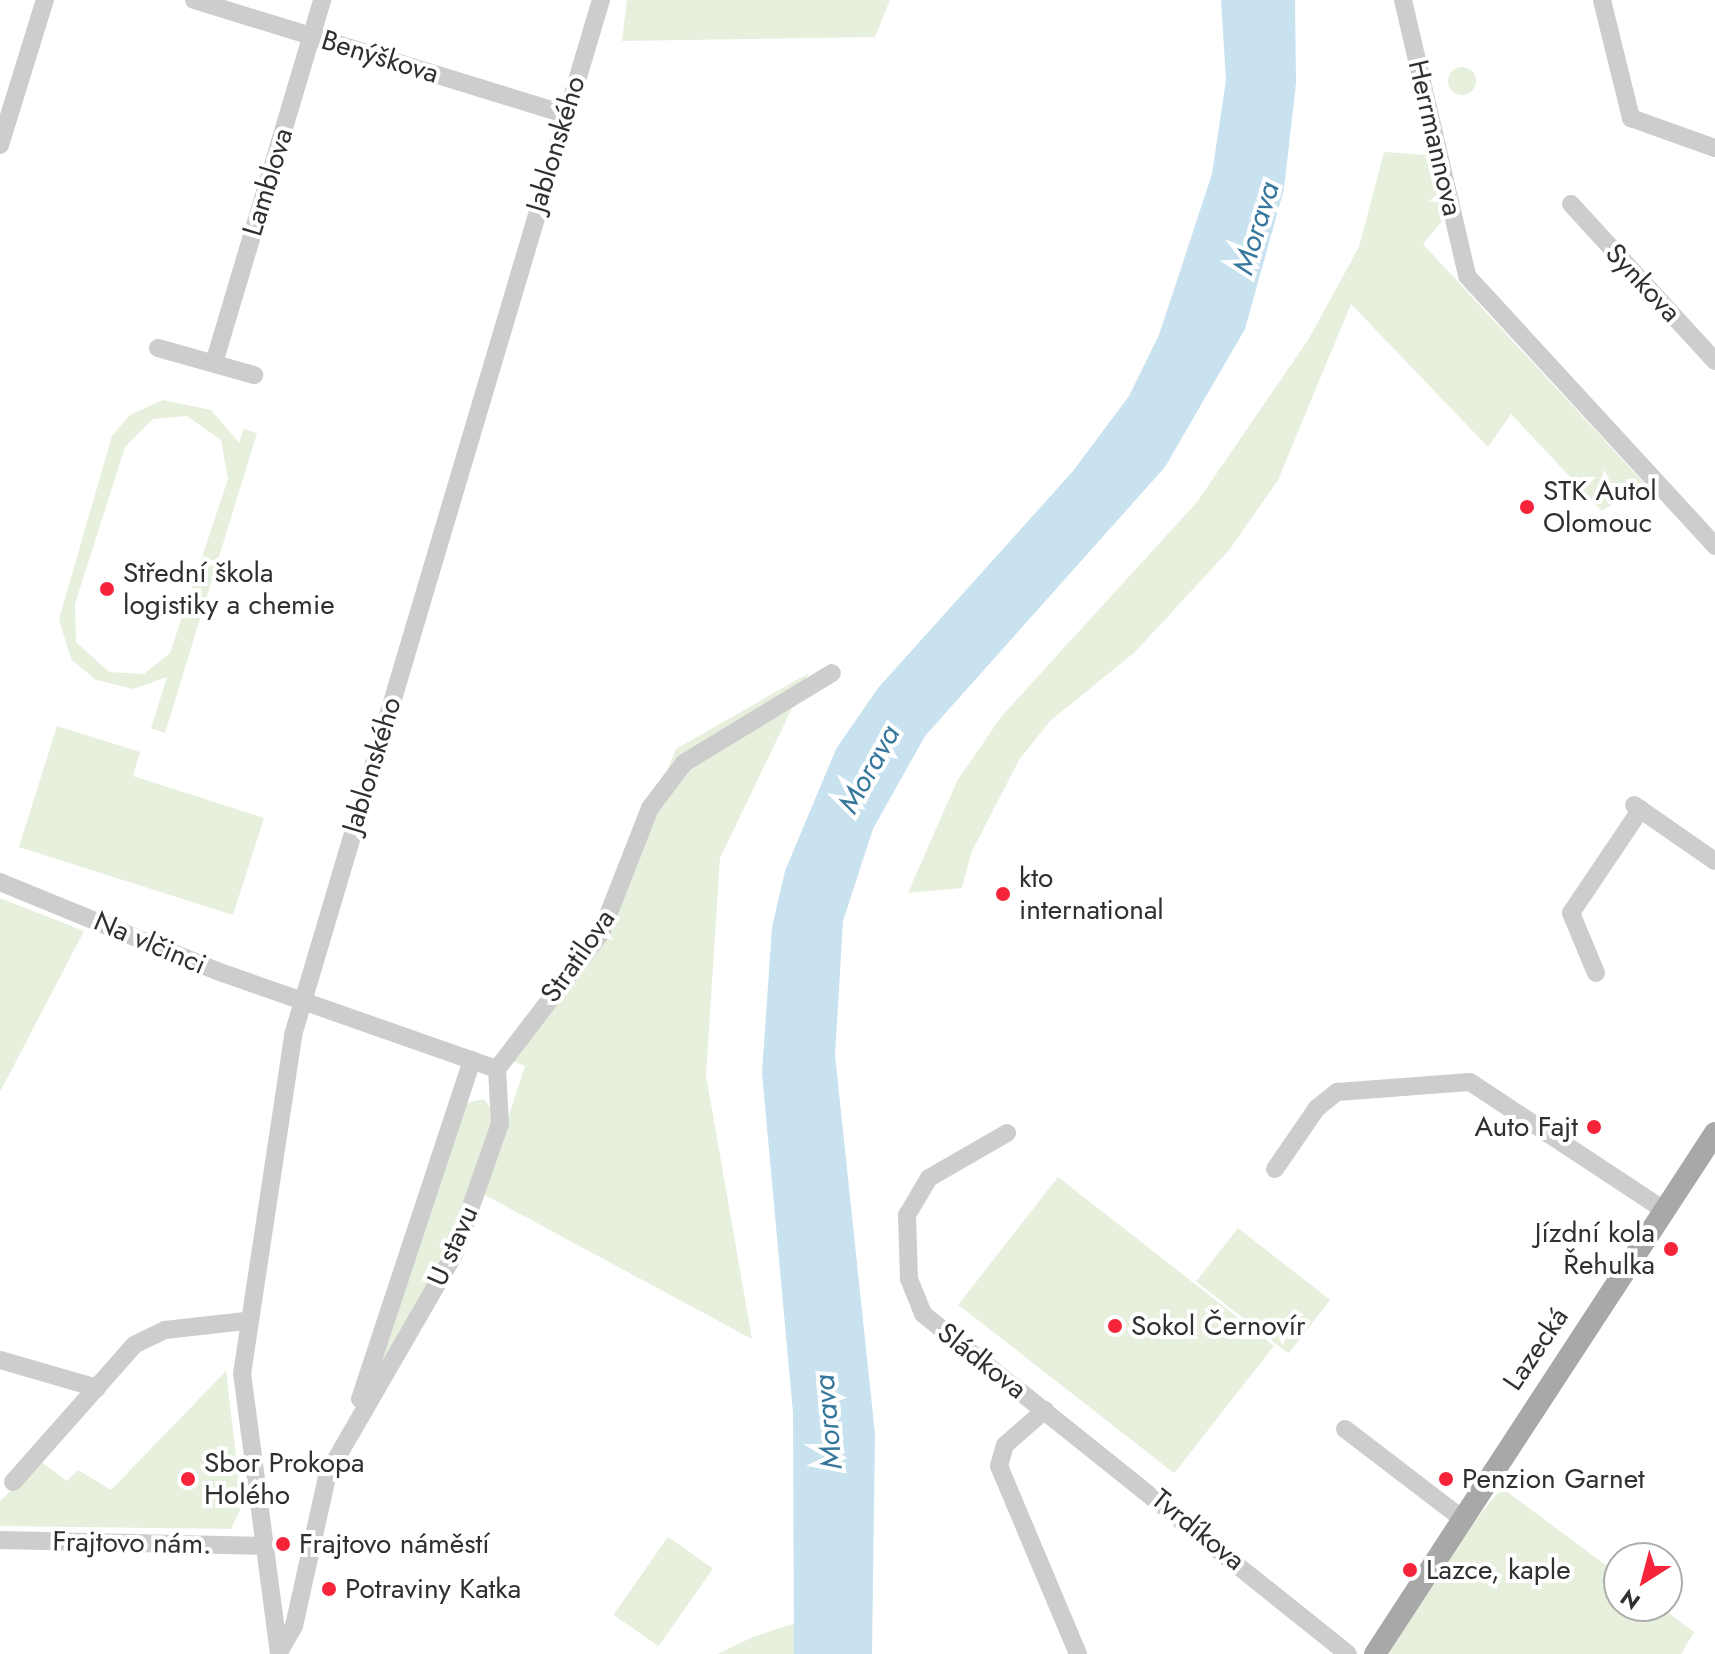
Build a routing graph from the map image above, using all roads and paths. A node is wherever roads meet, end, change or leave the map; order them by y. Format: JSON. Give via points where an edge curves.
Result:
{"nodes":[{"id":1,"x":45,"y":0,"type":"edge"},
{"id":2,"x":194,"y":0,"type":"edge"},
{"id":3,"x":322,"y":0,"type":"edge"},
{"id":4,"x":601,"y":0,"type":"edge"},
{"id":5,"x":1403,"y":0,"type":"edge"},
{"id":6,"x":1602,"y":0,"type":"edge"},
{"id":7,"x":311,"y":36,"type":"junction"},
{"id":8,"x":565,"y":114,"type":"junction"},
{"id":9,"x":0,"y":145,"type":"edge"},
{"id":10,"x":1715,"y":148,"type":"edge"},
{"id":11,"x":1571,"y":204,"type":"dead end"},
{"id":12,"x":158,"y":348,"type":"dead end"},
{"id":13,"x":1715,"y":361,"type":"edge"},
{"id":14,"x":214,"y":363,"type":"junction"},
{"id":15,"x":254,"y":375,"type":"dead end"},
{"id":16,"x":1715,"y":546,"type":"edge"},
{"id":17,"x":832,"y":673,"type":"dead end"},
{"id":18,"x":1715,"y":861,"type":"edge"},
{"id":19,"x":0,"y":882,"type":"edge"},
{"id":20,"x":1596,"y":973,"type":"dead end"},
{"id":21,"x":300,"y":1002,"type":"junction"},
{"id":22,"x":472,"y":1060,"type":"junction"},
{"id":23,"x":497,"y":1069,"type":"junction"},
{"id":24,"x":1007,"y":1133,"type":"dead end"},
{"id":25,"x":1715,"y":1133,"type":"edge"},
{"id":26,"x":1275,"y":1169,"type":"dead end"},
{"id":27,"x":1664,"y":1210,"type":"junction"},
{"id":28,"x":245,"y":1321,"type":"junction"},
{"id":29,"x":0,"y":1360,"type":"edge"},
{"id":30,"x":97,"y":1388,"type":"junction"},
{"id":31,"x":360,"y":1408,"type":"junction"},
{"id":32,"x":1045,"y":1410,"type":"junction"},
{"id":33,"x":1345,"y":1429,"type":"dead end"},
{"id":34,"x":13,"y":1482,"type":"dead end"},
{"id":35,"x":1460,"y":1517,"type":"junction"},
{"id":36,"x":0,"y":1540,"type":"edge"},
{"id":37,"x":263,"y":1546,"type":"junction"},
{"id":38,"x":279,"y":1653,"type":"edge"},
{"id":39,"x":1078,"y":1654,"type":"edge"},
{"id":40,"x":1348,"y":1654,"type":"edge"},
{"id":41,"x":1375,"y":1654,"type":"edge"}],
"edges":[{"from":1,"to":9,"type":"street"},
{"from":2,"to":7,"type":"street","name":"Benýškova"},
{"from":3,"to":7,"type":"street","name":"Lamblova"},
{"from":4,"to":8,"type":"street","name":"Jablonského"},
{"from":5,"to":16,"type":"street","name":"Herrmannova","via":[[1467,276]]},
{"from":6,"to":10,"type":"street","via":[[1631,118]]},
{"from":7,"to":8,"type":"street","name":"Benýškova"},
{"from":7,"to":14,"type":"street","name":"Lamblova"},
{"from":8,"to":21,"type":"street","name":"Jablonského"},
{"from":11,"to":13,"type":"street","name":"Synkova"},
{"from":12,"to":14,"type":"street"},
{"from":14,"to":15,"type":"street"},
{"from":17,"to":23,"type":"street","name":"Stratilova","via":[[684,763],[650,808],[601,933]]},
{"from":18,"to":20,"type":"street","via":[[1637,807],[1571,913]]},
{"from":19,"to":21,"type":"street","name":"Na vlčinci"},
{"from":21,"to":22,"type":"street"},
{"from":21,"to":28,"type":"street","name":"Jablonského"},
{"from":22,"to":23,"type":"street"},
{"from":22,"to":31,"type":"street","name":"U stavu","via":[[365,1373]]},
{"from":23,"to":31,"type":"street","name":"U stavu","via":[[500,1124],[449,1267]]},
{"from":24,"to":32,"type":"street","name":"Sládkova","via":[[946,1165],[919,1190],[903,1231],[909,1279],[923,1314]]},
{"from":25,"to":27,"type":"main road","name":"Lazecká"},
{"from":26,"to":27,"type":"street","via":[[1317,1108],[1337,1092],[1470,1082]]},
{"from":27,"to":35,"type":"main road","name":"Lazecká"},
{"from":28,"to":30,"type":"street","via":[[148,1336]]},
{"from":28,"to":37,"type":"street","name":"Jablonského","via":[[243,1405]]},
{"from":29,"to":30,"type":"street"},
{"from":30,"to":34,"type":"street"},
{"from":31,"to":38,"type":"street","name":"U stavu","via":[[315,1508],[294,1626]]},
{"from":32,"to":39,"type":"street","name":"Sládkova","via":[[1005,1445],[999,1466]]},
{"from":32,"to":40,"type":"street","name":"Tvrdíkova"},
{"from":33,"to":35,"type":"street"},
{"from":35,"to":41,"type":"main road","name":"Lazecká"},
{"from":36,"to":37,"type":"street","name":"Frajtovo nám."},
{"from":37,"to":38,"type":"street","name":"Jablonského"}]}
